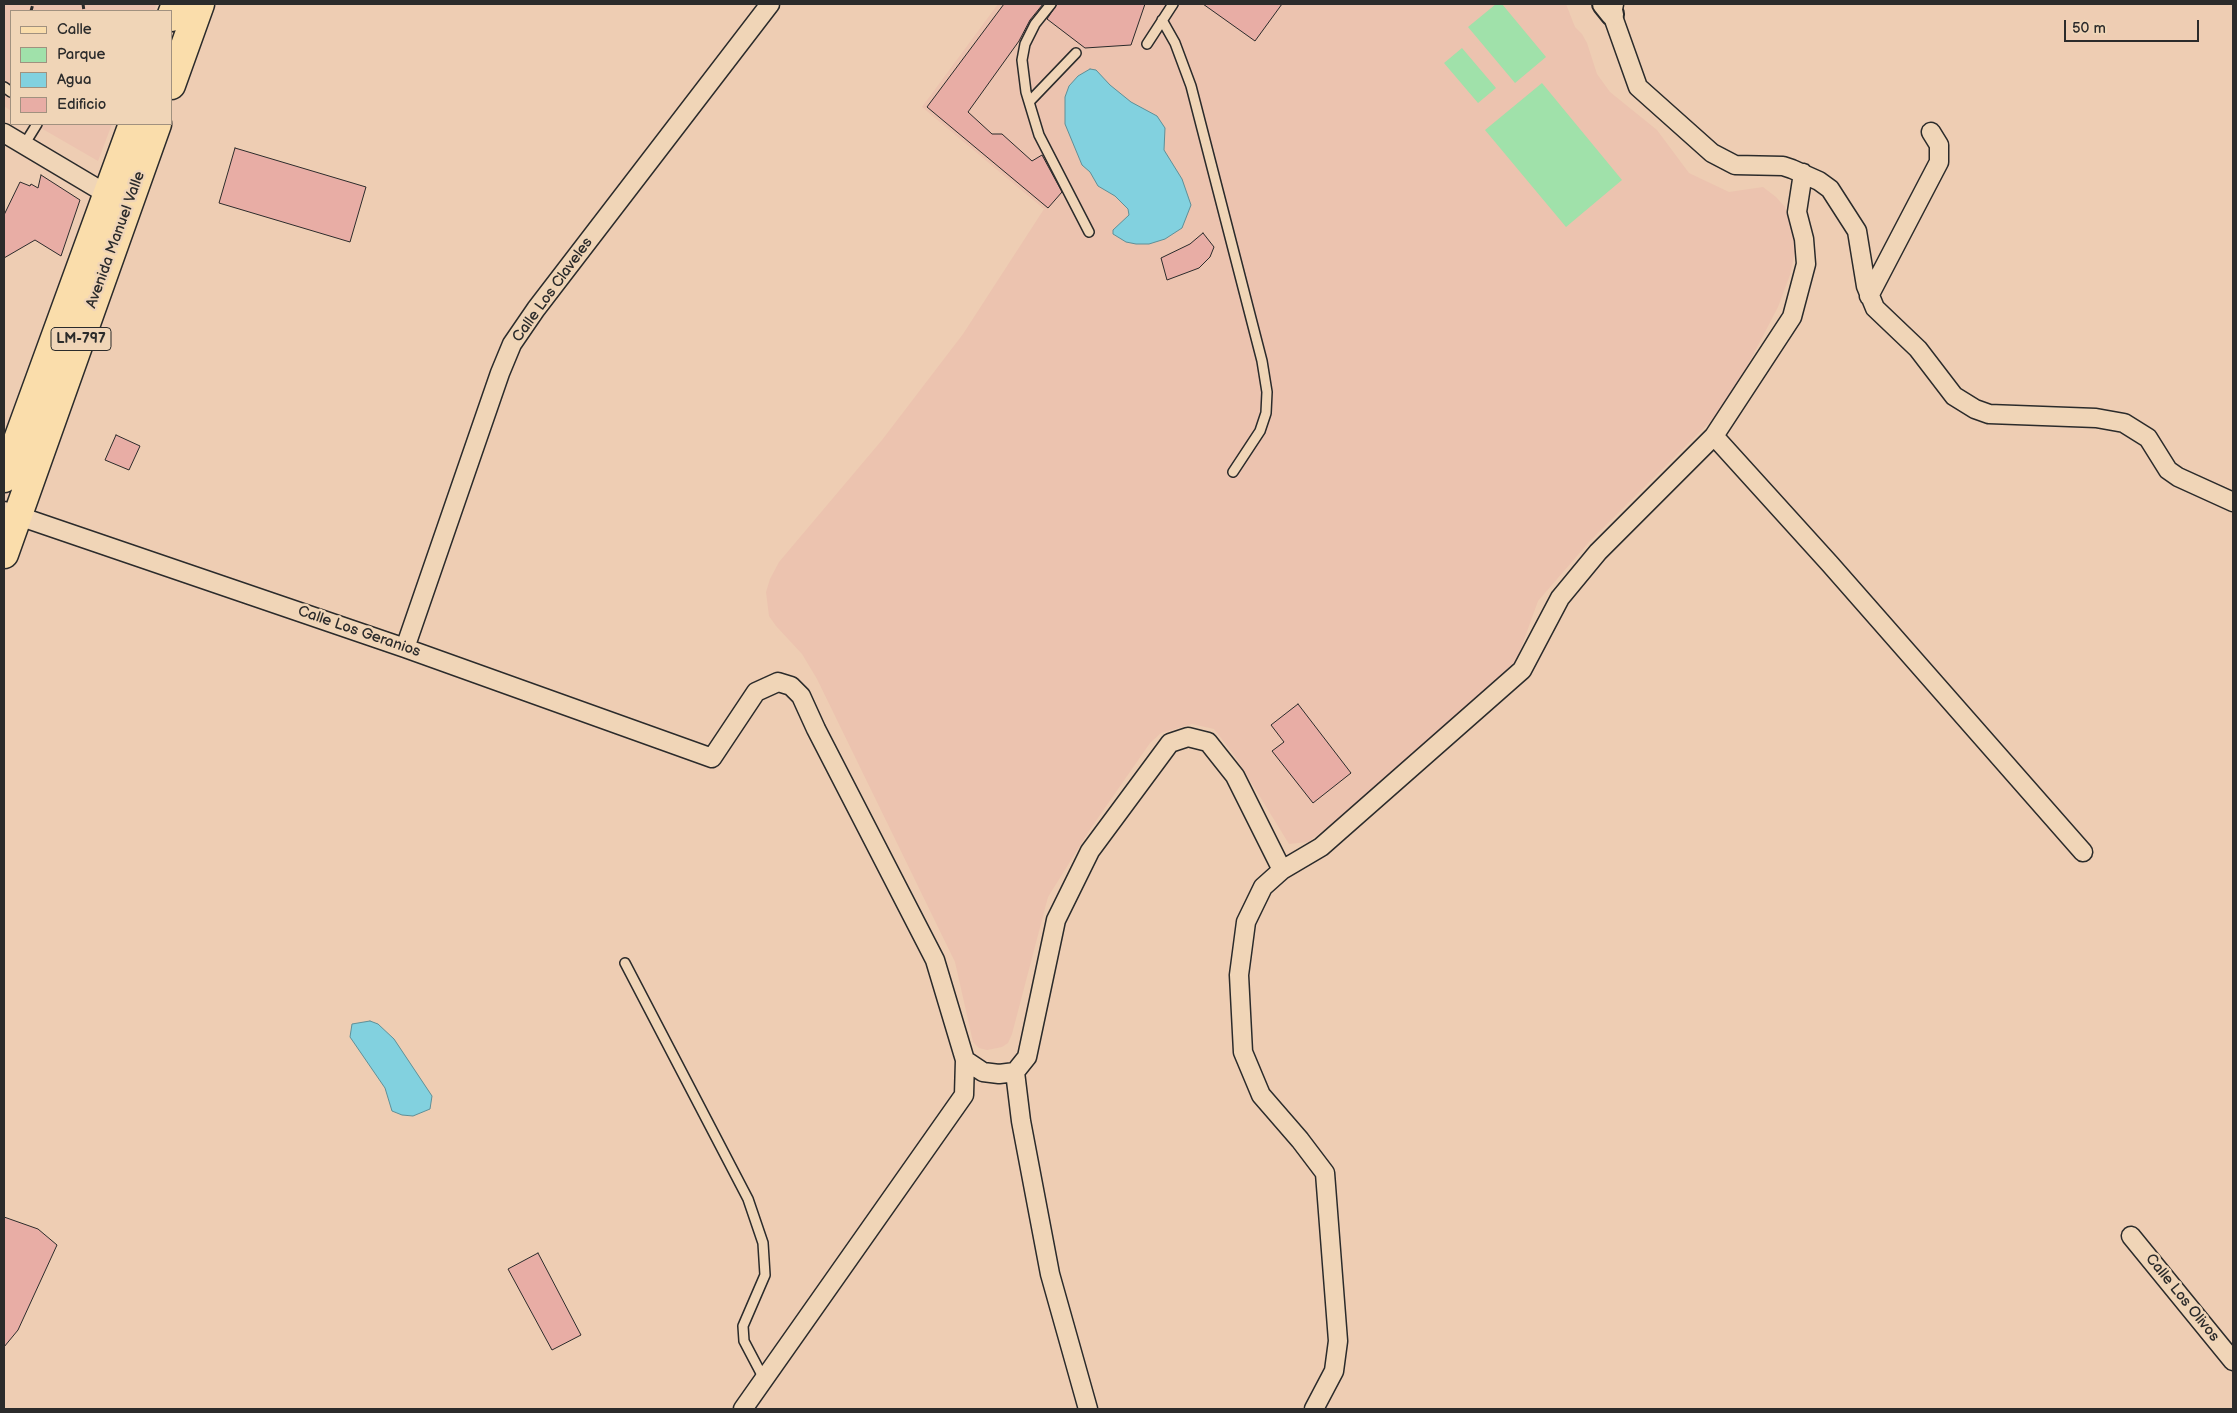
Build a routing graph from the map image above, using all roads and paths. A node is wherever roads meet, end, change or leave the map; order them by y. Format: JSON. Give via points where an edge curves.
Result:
{"nodes":[{"id":1,"x":200,"y":4,"type":"edge"},
{"id":2,"x":770,"y":4,"type":"edge"},
{"id":3,"x":1051,"y":4,"type":"edge"},
{"id":4,"x":1173,"y":4,"type":"edge"},
{"id":5,"x":1610,"y":7,"type":"edge"},
{"id":6,"x":1162,"y":20,"type":"junction"},
{"id":7,"x":1148,"y":44,"type":"dead end"},
{"id":8,"x":1076,"y":53,"type":"dead end"},
{"id":9,"x":172,"y":82,"type":"edge"},
{"id":10,"x":1029,"y":102,"type":"junction"},
{"id":11,"x":35,"y":125,"type":"edge"},
{"id":12,"x":133,"y":125,"type":"edge"},
{"id":13,"x":156,"y":125,"type":"edge"},
{"id":14,"x":1931,"y":132,"type":"dead end"},
{"id":15,"x":4,"y":133,"type":"edge"},
{"id":16,"x":24,"y":145,"type":"junction"},
{"id":17,"x":1803,"y":172,"type":"junction"},
{"id":18,"x":118,"y":200,"type":"junction"},
{"id":19,"x":1089,"y":232,"type":"dead end"},
{"id":20,"x":1869,"y":296,"type":"junction"},
{"id":21,"x":1714,"y":436,"type":"junction"},
{"id":22,"x":1233,"y":472,"type":"dead end"},
{"id":23,"x":4,"y":478,"type":"edge"},
{"id":24,"x":2233,"y":502,"type":"edge"},
{"id":25,"x":10,"y":514,"type":"edge"},
{"id":26,"x":4,"y":554,"type":"edge"},
{"id":27,"x":405,"y":648,"type":"junction"},
{"id":28,"x":2083,"y":852,"type":"dead end"},
{"id":29,"x":1282,"y":870,"type":"junction"},
{"id":30,"x":625,"y":963,"type":"dead end"},
{"id":31,"x":965,"y":1060,"type":"junction"},
{"id":32,"x":1015,"y":1072,"type":"junction"},
{"id":33,"x":2131,"y":1236,"type":"dead end"},
{"id":34,"x":2233,"y":1361,"type":"edge"},
{"id":35,"x":764,"y":1379,"type":"junction"},
{"id":36,"x":743,"y":1409,"type":"edge"},
{"id":37,"x":1088,"y":1409,"type":"edge"},
{"id":38,"x":1314,"y":1409,"type":"edge"}],
"edges":[{"from":1,"to":9,"type":"main road"},
{"from":2,"to":27,"type":"street","name":"Calle Los Claveles","via":[[512,344]]},
{"from":3,"to":10,"type":"lane","via":[[1035,24],[1025,44],[1022,60]]},
{"from":4,"to":6,"type":"lane"},
{"from":5,"to":17,"type":"street","via":[[1638,86],[1712,153],[1735,165],[1783,166]]},
{"from":6,"to":7,"type":"lane"},
{"from":6,"to":22,"type":"lane","via":[[1175,43],[1191,86],[1267,392],[1260,432]]},
{"from":8,"to":10,"type":"lane"},
{"from":10,"to":19,"type":"lane","via":[[1039,135]]},
{"from":11,"to":16,"type":"lane"},
{"from":12,"to":18,"type":"main road","name":"Avenida Manuel Valle","number":"LM-797"},
{"from":13,"to":18,"type":"main road","name":"Avenida Manuel Valle","number":"LM-797"},
{"from":14,"to":20,"type":"street","via":[[1939,145],[1939,162]]},
{"from":15,"to":16,"type":"street"},
{"from":16,"to":18,"type":"street"},
{"from":17,"to":20,"type":"street","via":[[1830,189],[1857,231]]},
{"from":17,"to":21,"type":"street","via":[[1797,212],[1806,264],[1792,317]]},
{"from":18,"to":23,"type":"main road","name":"Avenida Manuel Valle","number":"LM-797"},
{"from":18,"to":25,"type":"main road","name":"Avenida Manuel Valle","number":"LM-797"},
{"from":20,"to":24,"type":"street","via":[[1874,308],[1918,349],[1954,396],[1965,404],[1989,414],[2096,418],[2124,423],[2148,438],[2168,470]]},
{"from":21,"to":28,"type":"street"},
{"from":21,"to":29,"type":"street","via":[[1598,552],[1560,598],[1522,670],[1321,847]]},
{"from":25,"to":26,"type":"main road","name":"Avenida Manuel Valle","number":"LM-797"},
{"from":25,"to":27,"type":"street","name":"Calle Los Geranios"},
{"from":27,"to":31,"type":"street","name":"Calle Los Geranios","via":[[712,758],[756,692],[778,682],[791,686],[801,696],[935,960]]},
{"from":29,"to":32,"type":"street","via":[[1235,776],[1208,742],[1188,737],[1170,743],[1090,851],[1056,920],[1027,1057]]},
{"from":29,"to":38,"type":"street","via":[[1263,887],[1246,922],[1239,975],[1240,1014],[1243,1052],[1261,1095],[1325,1173],[1338,1341],[1334,1371]]},
{"from":30,"to":35,"type":"lane","via":[[748,1199],[763,1243],[765,1275],[743,1326],[744,1341]]},
{"from":31,"to":32,"type":"street","via":[[983,1072]]},
{"from":31,"to":35,"type":"street","via":[[964,1095]]},
{"from":32,"to":37,"type":"street","via":[[1021,1122],[1050,1274]]},
{"from":33,"to":34,"type":"street","name":"Calle Los Olivos"},
{"from":35,"to":36,"type":"street"}]}
